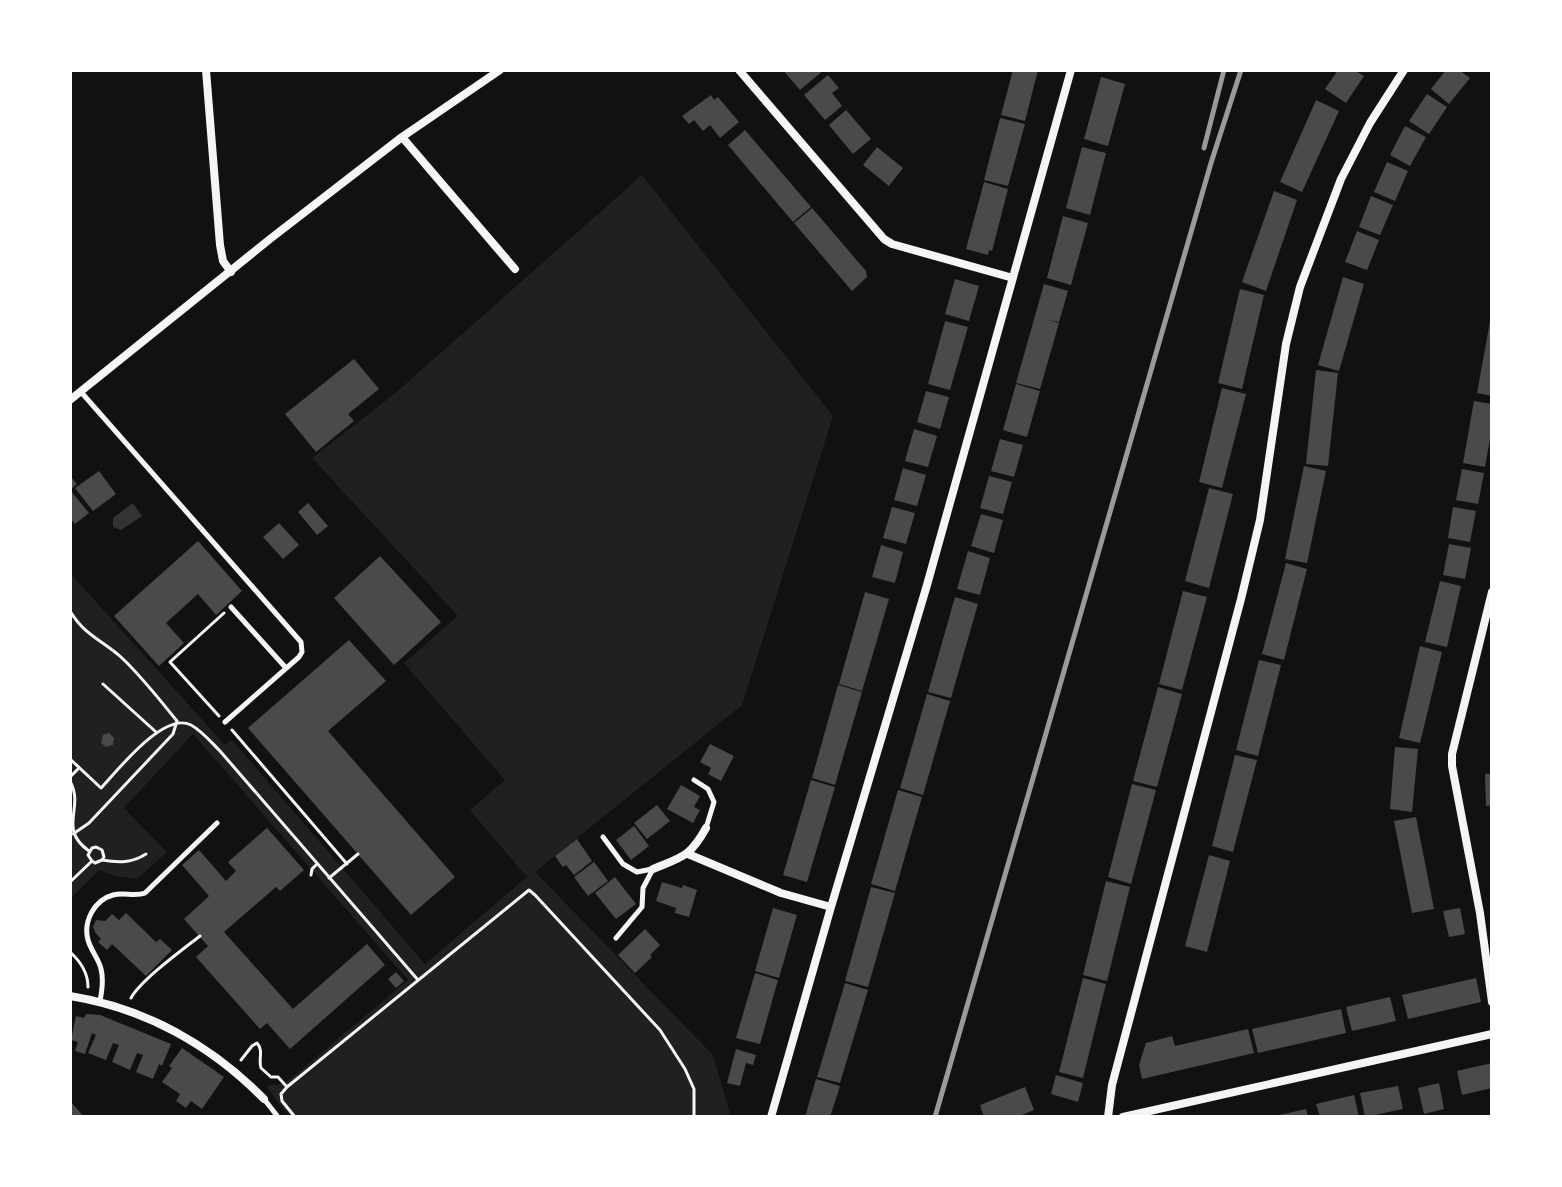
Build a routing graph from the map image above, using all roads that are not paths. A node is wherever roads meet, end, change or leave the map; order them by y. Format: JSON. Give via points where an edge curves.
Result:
{"nodes":[{"id":1,"x":206,"y":70,"type":"edge"},
{"id":2,"x":500,"y":70,"type":"edge"},
{"id":3,"x":739,"y":70,"type":"edge"},
{"id":4,"x":1071,"y":70,"type":"edge"},
{"id":5,"x":1404,"y":70,"type":"edge"},
{"id":6,"x":402,"y":137,"type":"junction"},
{"id":7,"x":515,"y":269,"type":"dead end"},
{"id":8,"x":231,"y":272,"type":"junction"},
{"id":9,"x":1013,"y":278,"type":"junction"},
{"id":10,"x":81,"y":392,"type":"junction"},
{"id":11,"x":70,"y":400,"type":"edge"},
{"id":12,"x":1492,"y":592,"type":"edge"},
{"id":13,"x":231,"y":607,"type":"road end"},
{"id":14,"x":286,"y":668,"type":"junction"},
{"id":15,"x":225,"y":722,"type":"road end"},
{"id":16,"x":694,"y":780,"type":"dead end"},
{"id":17,"x":217,"y":823,"type":"dead end"},
{"id":18,"x":706,"y":828,"type":"joint"},
{"id":19,"x":603,"y":837,"type":"dead end"},
{"id":20,"x":688,"y":854,"type":"junction"},
{"id":21,"x":653,"y":869,"type":"junction"},
{"id":22,"x":831,"y":907,"type":"junction"},
{"id":23,"x":616,"y":938,"type":"dead end"},
{"id":24,"x":70,"y":996,"type":"edge"},
{"id":25,"x":100,"y":1001,"type":"junction"},
{"id":26,"x":1492,"y":1002,"type":"edge"},
{"id":27,"x":1492,"y":1034,"type":"edge"},
{"id":28,"x":264,"y":1099,"type":"joint"},
{"id":29,"x":278,"y":1117,"type":"edge"},
{"id":30,"x":771,"y":1117,"type":"edge"},
{"id":31,"x":1108,"y":1117,"type":"edge"},
{"id":32,"x":1123,"y":1117,"type":"edge"}],
"edges":[{"from":1,"to":8,"type":"street","via":[[220,245]]},
{"from":2,"to":6,"type":"street"},
{"from":3,"to":9,"type":"street","via":[[884,239]]},
{"from":4,"to":9,"type":"street"},
{"from":5,"to":31,"type":"street","via":[[1341,179],[1296,301],[1260,520],[1112,1085]]},
{"from":6,"to":7,"type":"street"},
{"from":6,"to":8,"type":"street"},
{"from":8,"to":10,"type":"street"},
{"from":9,"to":22,"type":"street"},
{"from":10,"to":11,"type":"street"},
{"from":10,"to":14,"type":"lane","via":[[301,642],[302,652]]},
{"from":12,"to":26,"type":"street","via":[[1452,754]]},
{"from":13,"to":14,"type":"lane"},
{"from":14,"to":15,"type":"lane"},
{"from":16,"to":18,"type":"lane","via":[[708,789],[714,802]]},
{"from":17,"to":25,"type":"lane","via":[[145,893],[112,895],[92,910],[87,937],[101,966]]},
{"from":18,"to":20,"type":"street"},
{"from":19,"to":21,"type":"lane","via":[[623,864],[637,872]]},
{"from":20,"to":21,"type":"street"},
{"from":20,"to":22,"type":"street","via":[[781,893]]},
{"from":21,"to":23,"type":"lane","via":[[643,888],[642,907]]},
{"from":22,"to":30,"type":"street"},
{"from":24,"to":25,"type":"street"},
{"from":25,"to":28,"type":"street","via":[[194,1042]]},
{"from":27,"to":32,"type":"street"},
{"from":28,"to":29,"type":"lane"}]}
